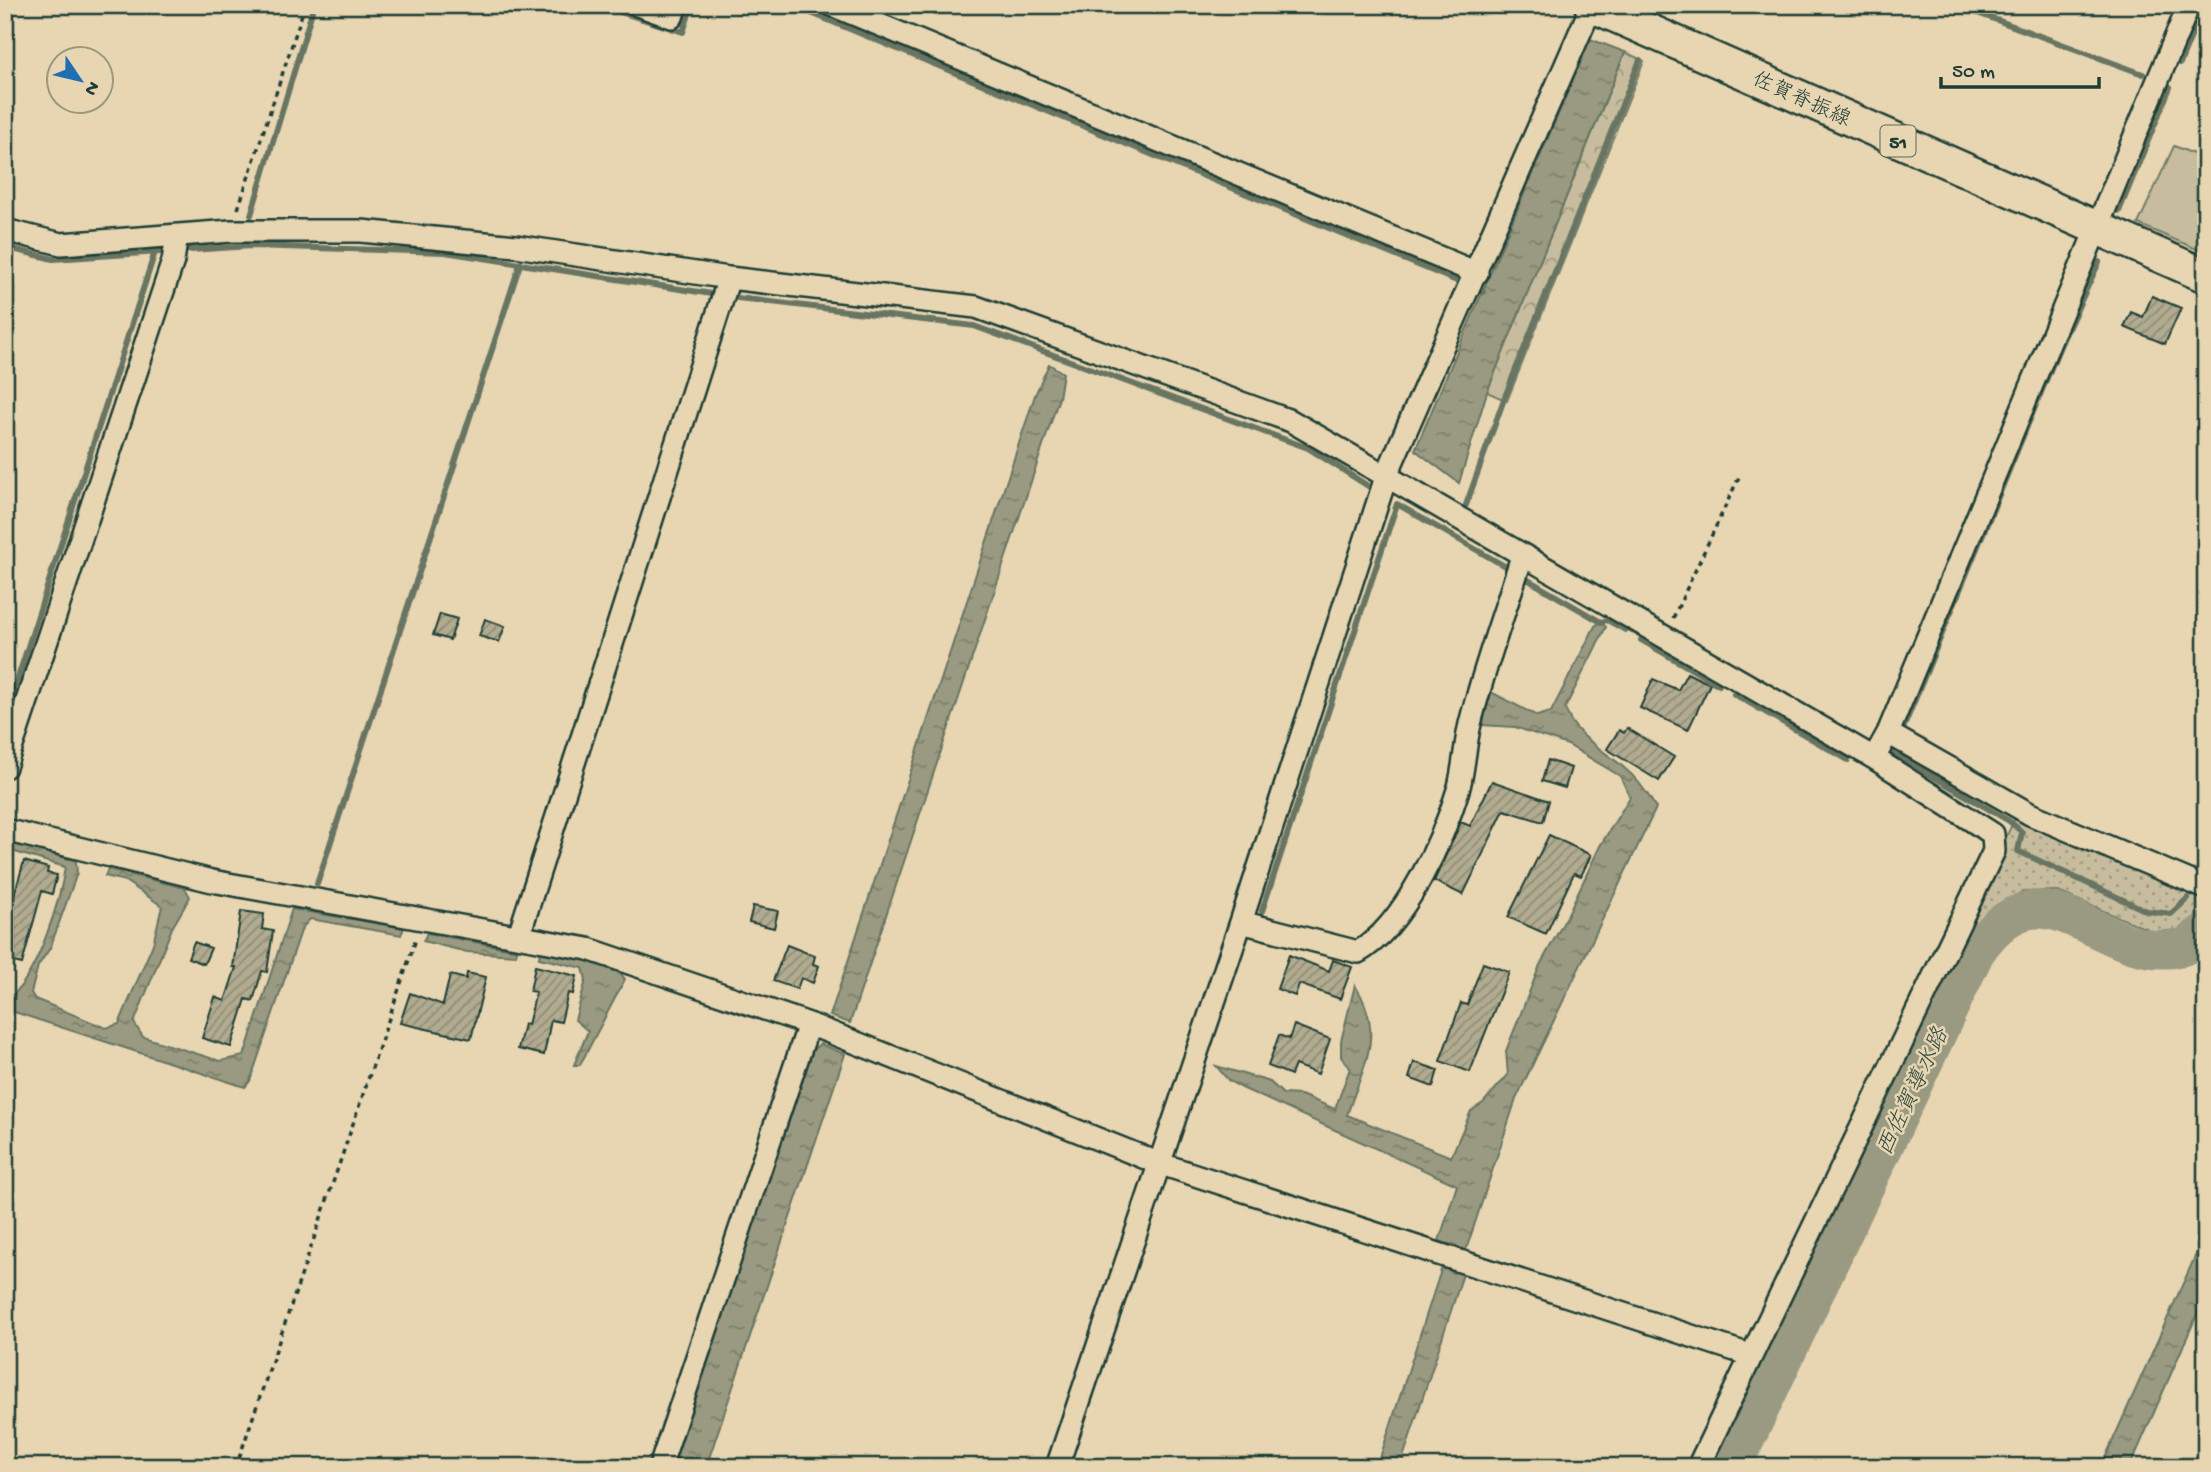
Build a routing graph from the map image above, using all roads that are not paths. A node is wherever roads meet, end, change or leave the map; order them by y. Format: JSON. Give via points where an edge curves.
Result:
{"nodes":[{"id":1,"x":638,"y":5,"type":"edge"},
{"id":2,"x":676,"y":5,"type":"edge"},
{"id":3,"x":832,"y":5,"type":"edge"},
{"id":4,"x":1592,"y":5,"type":"edge"},
{"id":5,"x":2189,"y":5,"type":"edge"},
{"id":6,"x":2097,"y":228,"type":"junction"},
{"id":7,"x":5,"y":230,"type":"edge"},
{"id":8,"x":177,"y":235,"type":"junction"},
{"id":9,"x":1477,"y":273,"type":"junction"},
{"id":10,"x":2206,"y":276,"type":"edge"},
{"id":11,"x":729,"y":278,"type":"junction"},
{"id":12,"x":1387,"y":474,"type":"junction"},
{"id":13,"x":1522,"y":556,"type":"junction"},
{"id":14,"x":1888,"y":733,"type":"junction"},
{"id":15,"x":1874,"y":758,"type":"junction"},
{"id":16,"x":5,"y":767,"type":"edge"},
{"id":17,"x":5,"y":830,"type":"edge"},
{"id":18,"x":2206,"y":888,"type":"edge"},
{"id":19,"x":1241,"y":922,"type":"junction"},
{"id":20,"x":519,"y":934,"type":"junction"},
{"id":21,"x":809,"y":1024,"type":"junction"},
{"id":22,"x":1158,"y":1163,"type":"junction"},
{"id":23,"x":1750,"y":1355,"type":"junction"},
{"id":24,"x":660,"y":1467,"type":"edge"},
{"id":25,"x":1057,"y":1467,"type":"edge"},
{"id":26,"x":1698,"y":1467,"type":"edge"}],
"edges":[{"from":1,"to":2,"type":"street","via":[[672,17]]},
{"from":3,"to":9,"type":"street"},
{"from":4,"to":6,"type":"main road","name":"佐賀脊振線","number":"51"},
{"from":4,"to":9,"type":"street"},
{"from":5,"to":6,"type":"street"},
{"from":6,"to":10,"type":"main road","name":"佐賀脊振線","number":"51"},
{"from":6,"to":14,"type":"street"},
{"from":7,"to":8,"type":"street","via":[[61,244]]},
{"from":8,"to":11,"type":"street","via":[[361,231],[516,246]]},
{"from":8,"to":16,"type":"street","via":[[173,261]]},
{"from":9,"to":12,"type":"street"},
{"from":11,"to":12,"type":"street","via":[[976,307],[1292,421]]},
{"from":11,"to":20,"type":"street"},
{"from":12,"to":13,"type":"street"},
{"from":12,"to":19,"type":"street"},
{"from":13,"to":15,"type":"street"},
{"from":13,"to":19,"type":"street","via":[[1439,843],[1416,887],[1388,925],[1358,952]]},
{"from":14,"to":15,"type":"street"},
{"from":14,"to":18,"type":"street","via":[[2030,814]]},
{"from":15,"to":23,"type":"street","via":[[1993,834],[1994,851]]},
{"from":17,"to":20,"type":"street","via":[[212,881]]},
{"from":19,"to":22,"type":"street"},
{"from":20,"to":21,"type":"street","via":[[588,949]]},
{"from":21,"to":22,"type":"street"},
{"from":21,"to":24,"type":"street"},
{"from":22,"to":23,"type":"street"},
{"from":22,"to":25,"type":"street"},
{"from":23,"to":26,"type":"street"}]}
